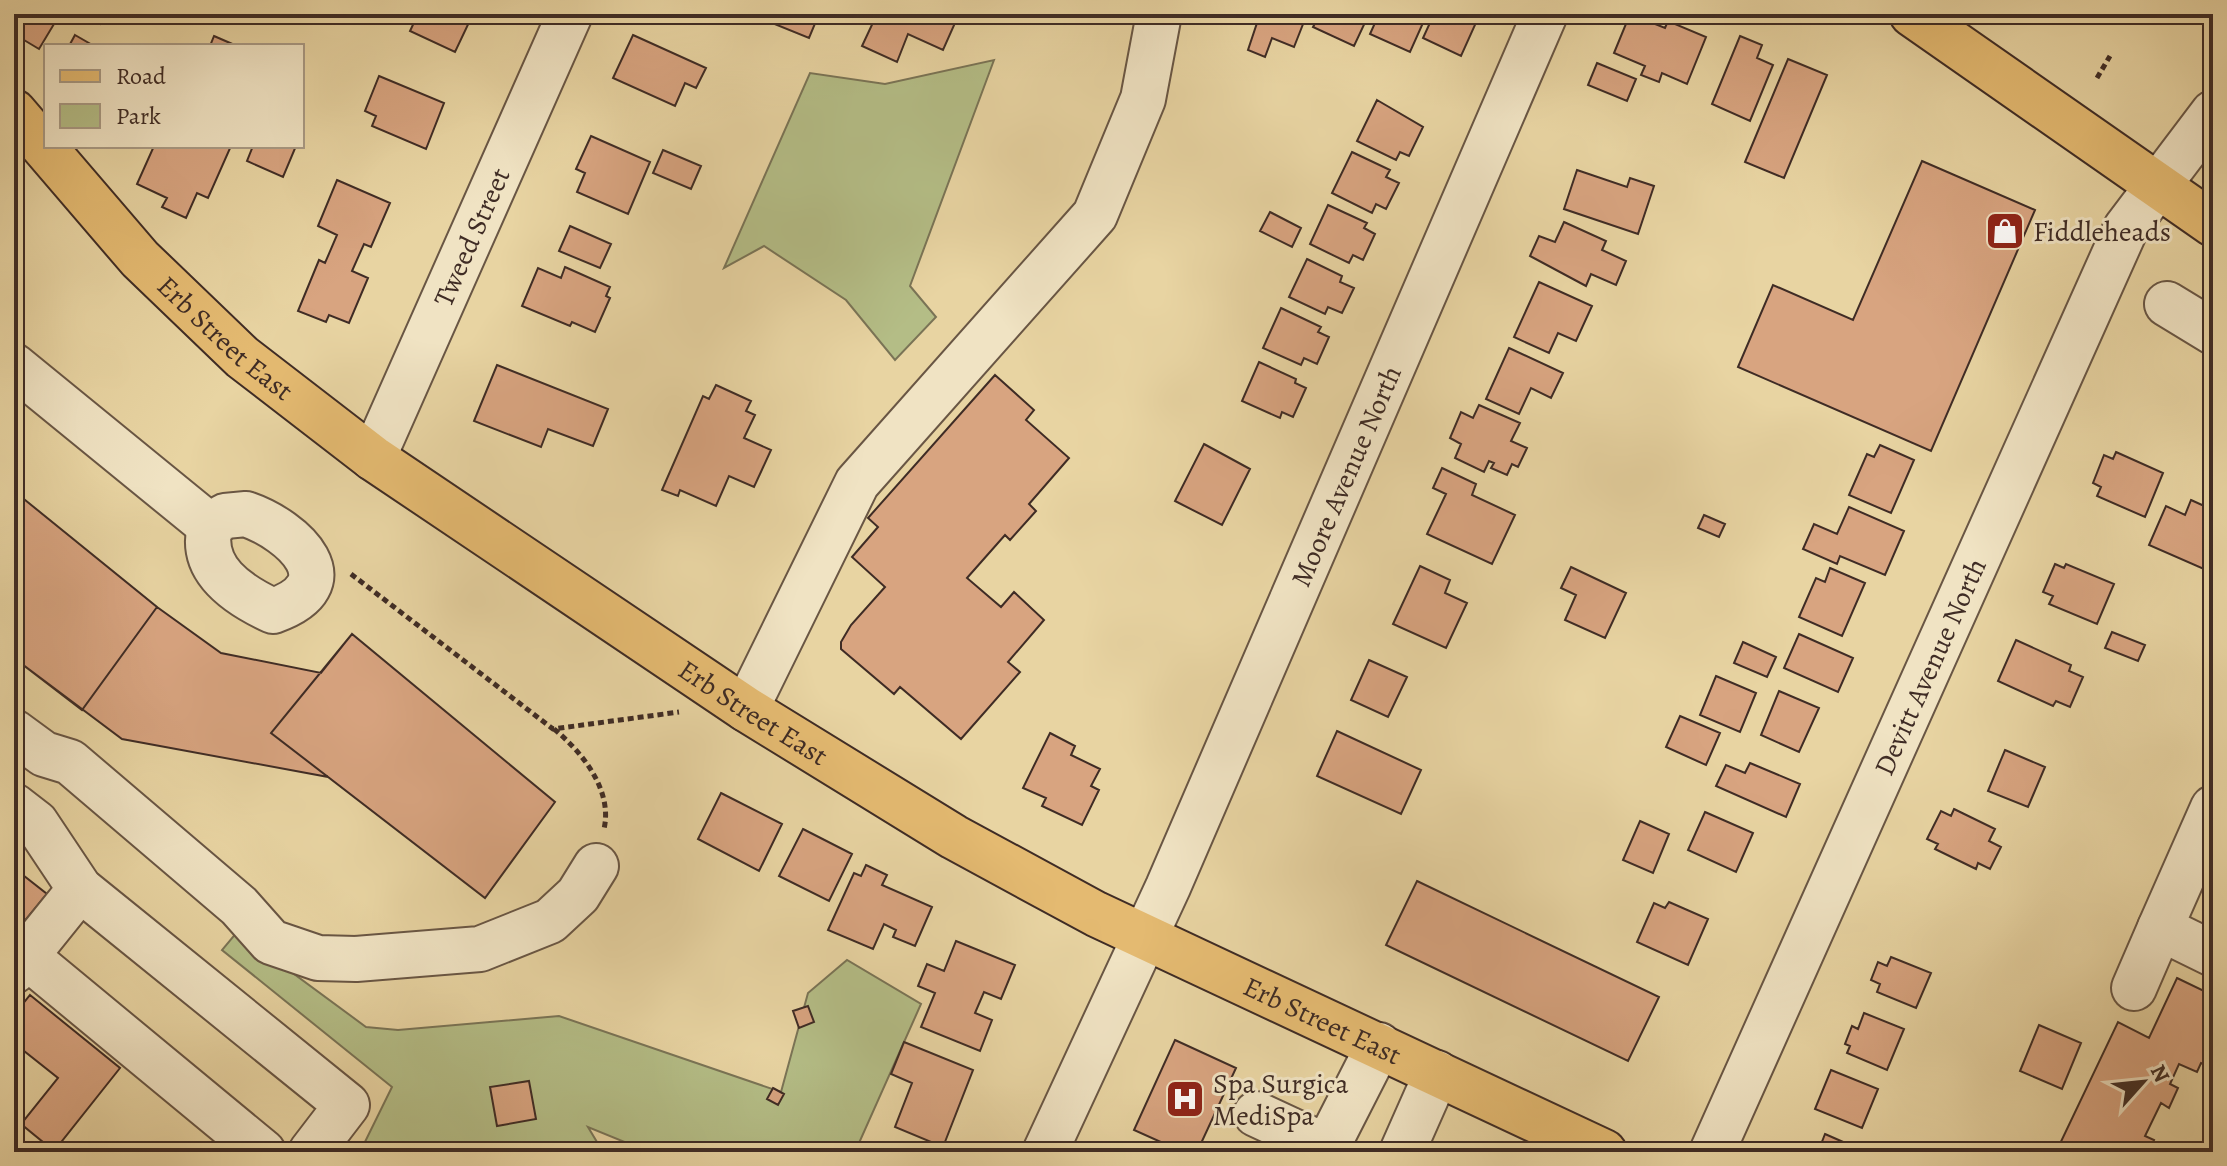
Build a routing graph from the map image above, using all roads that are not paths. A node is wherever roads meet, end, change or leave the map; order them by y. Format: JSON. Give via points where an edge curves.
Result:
{"nodes":[{"id":1,"x":570,"y":14,"type":"edge"},
{"id":2,"x":1159,"y":14,"type":"edge"},
{"id":3,"x":1545,"y":14,"type":"edge"},
{"id":4,"x":1912,"y":14,"type":"edge"},
{"id":5,"x":14,"y":112,"type":"edge"},
{"id":6,"x":2213,"y":113,"type":"edge"},
{"id":7,"x":44,"y":147,"type":"edge"},
{"id":8,"x":45,"y":148,"type":"edge"},
{"id":9,"x":2156,"y":186,"type":"junction"},
{"id":10,"x":2213,"y":224,"type":"edge"},
{"id":11,"x":2167,"y":304,"type":"dead end"},
{"id":12,"x":2213,"y":332,"type":"edge"},
{"id":13,"x":14,"y":366,"type":"edge"},
{"id":14,"x":373,"y":458,"type":"junction"},
{"id":15,"x":210,"y":526,"type":"dead end"},
{"id":16,"x":746,"y":709,"type":"junction"},
{"id":17,"x":14,"y":732,"type":"edge"},
{"id":18,"x":14,"y":806,"type":"edge"},
{"id":19,"x":2213,"y":808,"type":"edge"},
{"id":20,"x":596,"y":866,"type":"road end"},
{"id":21,"x":80,"y":889,"type":"junction"},
{"id":22,"x":2160,"y":928,"type":"junction"},
{"id":23,"x":1143,"y":936,"type":"junction"},
{"id":24,"x":2213,"y":954,"type":"edge"},
{"id":25,"x":20,"y":963,"type":"edge"},
{"id":26,"x":2134,"y":988,"type":"dead end"},
{"id":27,"x":1379,"y":1045,"type":"junction"},
{"id":28,"x":1437,"y":1073,"type":"junction"},
{"id":29,"x":1256,"y":1114,"type":"dead end"},
{"id":30,"x":263,"y":1152,"type":"edge"},
{"id":31,"x":311,"y":1152,"type":"edge"},
{"id":32,"x":1045,"y":1152,"type":"edge"},
{"id":33,"x":1402,"y":1152,"type":"edge"},
{"id":34,"x":1604,"y":1152,"type":"edge"},
{"id":35,"x":1712,"y":1152,"type":"edge"}],
"edges":[{"from":1,"to":14,"type":"street","name":"Tweed Street"},
{"from":2,"to":16,"type":"street","via":[[1143,99],[1095,215],[857,483]]},
{"from":3,"to":23,"type":"street","name":"Moore Avenue North"},
{"from":4,"to":9,"type":"main road"},
{"from":5,"to":7,"type":"main road","name":"Erb Street East"},
{"from":6,"to":9,"type":"street","name":"Devitt Avenue North"},
{"from":8,"to":14,"type":"main road","name":"Erb Street East","via":[[140,259],[242,357]]},
{"from":9,"to":10,"type":"main road"},
{"from":9,"to":35,"type":"street","name":"Devitt Avenue North","via":[[2126,228]]},
{"from":11,"to":12,"type":"street"},
{"from":13,"to":15,"type":"street"},
{"from":14,"to":16,"type":"main road","name":"Erb Street East"},
{"from":16,"to":23,"type":"main road","name":"Erb Street East","via":[[954,837]]},
{"from":17,"to":20,"type":"street","via":[[44,754],[70,762],[239,906],[271,942],[318,958],[480,949],[550,921],[578,895]]},
{"from":18,"to":21,"type":"street","via":[[36,823]]},
{"from":19,"to":22,"type":"street"},
{"from":21,"to":25,"type":"street"},
{"from":21,"to":31,"type":"street","via":[[347,1105]]},
{"from":22,"to":24,"type":"street"},
{"from":22,"to":26,"type":"street"},
{"from":23,"to":27,"type":"main road","name":"Erb Street East"},
{"from":23,"to":32,"type":"street","name":"Moore Avenue North"},
{"from":25,"to":30,"type":"street"},
{"from":27,"to":28,"type":"main road","name":"Erb Street East"},
{"from":27,"to":29,"type":"street","via":[[1327,1147]]},
{"from":28,"to":33,"type":"street"},
{"from":28,"to":34,"type":"main road","name":"Erb Street East"}]}
